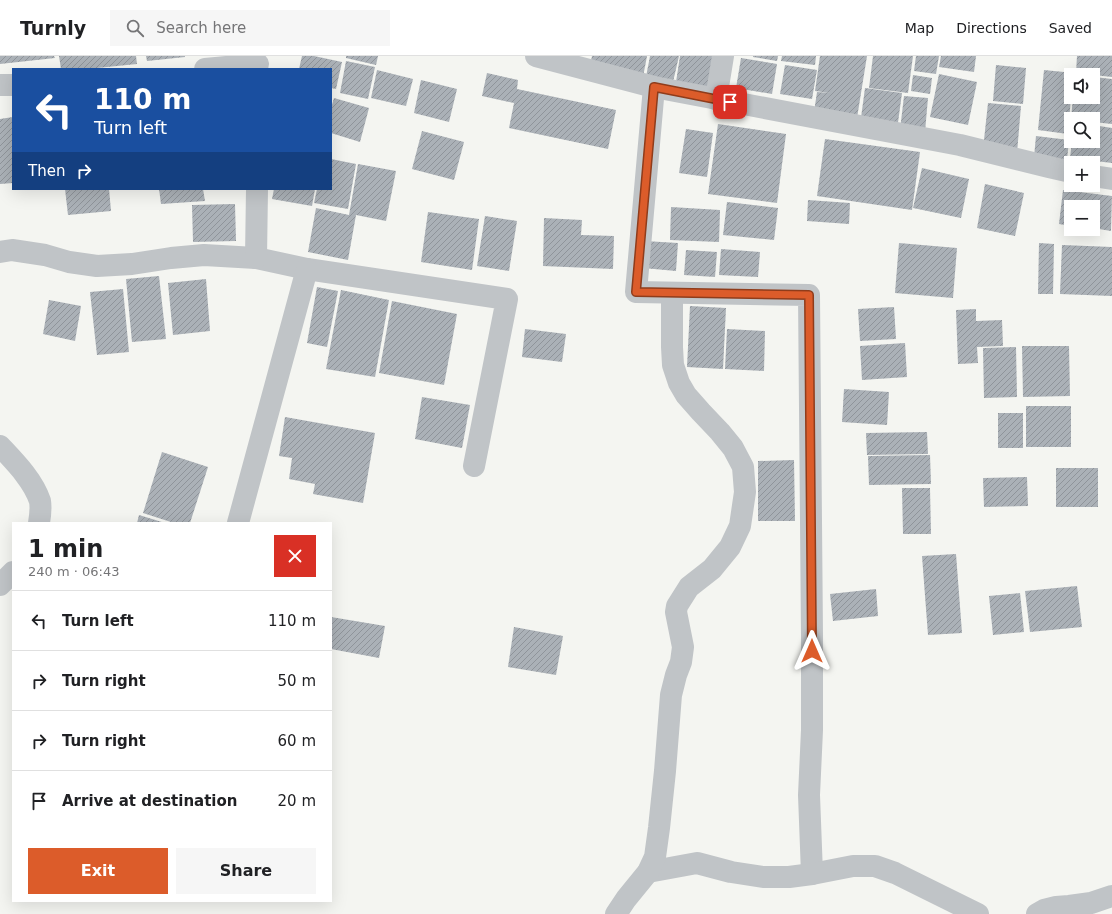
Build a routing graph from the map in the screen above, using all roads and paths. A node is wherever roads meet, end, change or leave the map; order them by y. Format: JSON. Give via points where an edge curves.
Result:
{"nodes":[{"id":1,"x":536,"y":56,"type":"edge"},
{"id":2,"x":723,"y":56,"type":"edge"},
{"id":3,"x":258,"y":63,"type":"edge"},
{"id":4,"x":214,"y":68,"type":"edge"},
{"id":5,"x":0,"y":85,"type":"edge"},
{"id":6,"x":12,"y":85,"type":"edge"},
{"id":7,"x":654,"y":87,"type":"junction"},
{"id":8,"x":716,"y":99,"type":"junction"},
{"id":9,"x":1064,"y":171,"type":"edge"},
{"id":10,"x":1100,"y":177,"type":"edge"},
{"id":11,"x":1112,"y":179,"type":"edge"},
{"id":12,"x":257,"y":190,"type":"edge"},
{"id":13,"x":0,"y":252,"type":"edge"},
{"id":14,"x":256,"y":258,"type":"junction"},
{"id":15,"x":307,"y":269,"type":"junction"},
{"id":16,"x":672,"y":293,"type":"junction"},
{"id":17,"x":0,"y":446,"type":"edge"},
{"id":18,"x":474,"y":466,"type":"dead end"},
{"id":19,"x":39,"y":522,"type":"edge"},
{"id":20,"x":238,"y":522,"type":"edge"},
{"id":21,"x":12,"y":573,"type":"edge"},
{"id":22,"x":0,"y":585,"type":"edge"},
{"id":23,"x":648,"y":872,"type":"junction"},
{"id":24,"x":812,"y":874,"type":"junction"},
{"id":25,"x":1112,"y":896,"type":"edge"},
{"id":26,"x":616,"y":914,"type":"edge"},
{"id":27,"x":978,"y":914,"type":"edge"},
{"id":28,"x":1037,"y":914,"type":"edge"}],
"edges":[{"from":1,"to":7,"type":"street"},
{"from":2,"to":8,"type":"street"},
{"from":3,"to":4,"type":"street"},
{"from":5,"to":6,"type":"street"},
{"from":7,"to":8,"type":"street"},
{"from":7,"to":16,"type":"street","via":[[636,292]]},
{"from":8,"to":9,"type":"street","via":[[960,145]]},
{"from":10,"to":11,"type":"street"},
{"from":12,"to":14,"type":"street"},
{"from":13,"to":14,"type":"street","via":[[12,250],[97,266],[204,255]]},
{"from":14,"to":15,"type":"street"},
{"from":15,"to":18,"type":"street","via":[[507,299]]},
{"from":15,"to":20,"type":"street"},
{"from":16,"to":23,"type":"street","via":[[673,365],[679,384],[733,448],[743,467],[745,492],[740,526],[730,547],[712,569],[689,587],[677,606],[683,648],[671,695],[659,828],[655,857]]},
{"from":16,"to":24,"type":"street","via":[[809,295],[812,635],[809,795]]},
{"from":17,"to":19,"type":"street","via":[[34,487],[40,502]]},
{"from":21,"to":22,"type":"street"},
{"from":23,"to":24,"type":"street","via":[[697,863],[763,877]]},
{"from":23,"to":26,"type":"street"},
{"from":24,"to":27,"type":"street","via":[[853,866],[875,866],[895,873]]},
{"from":25,"to":28,"type":"street","via":[[1091,903],[1044,910]]}]}
